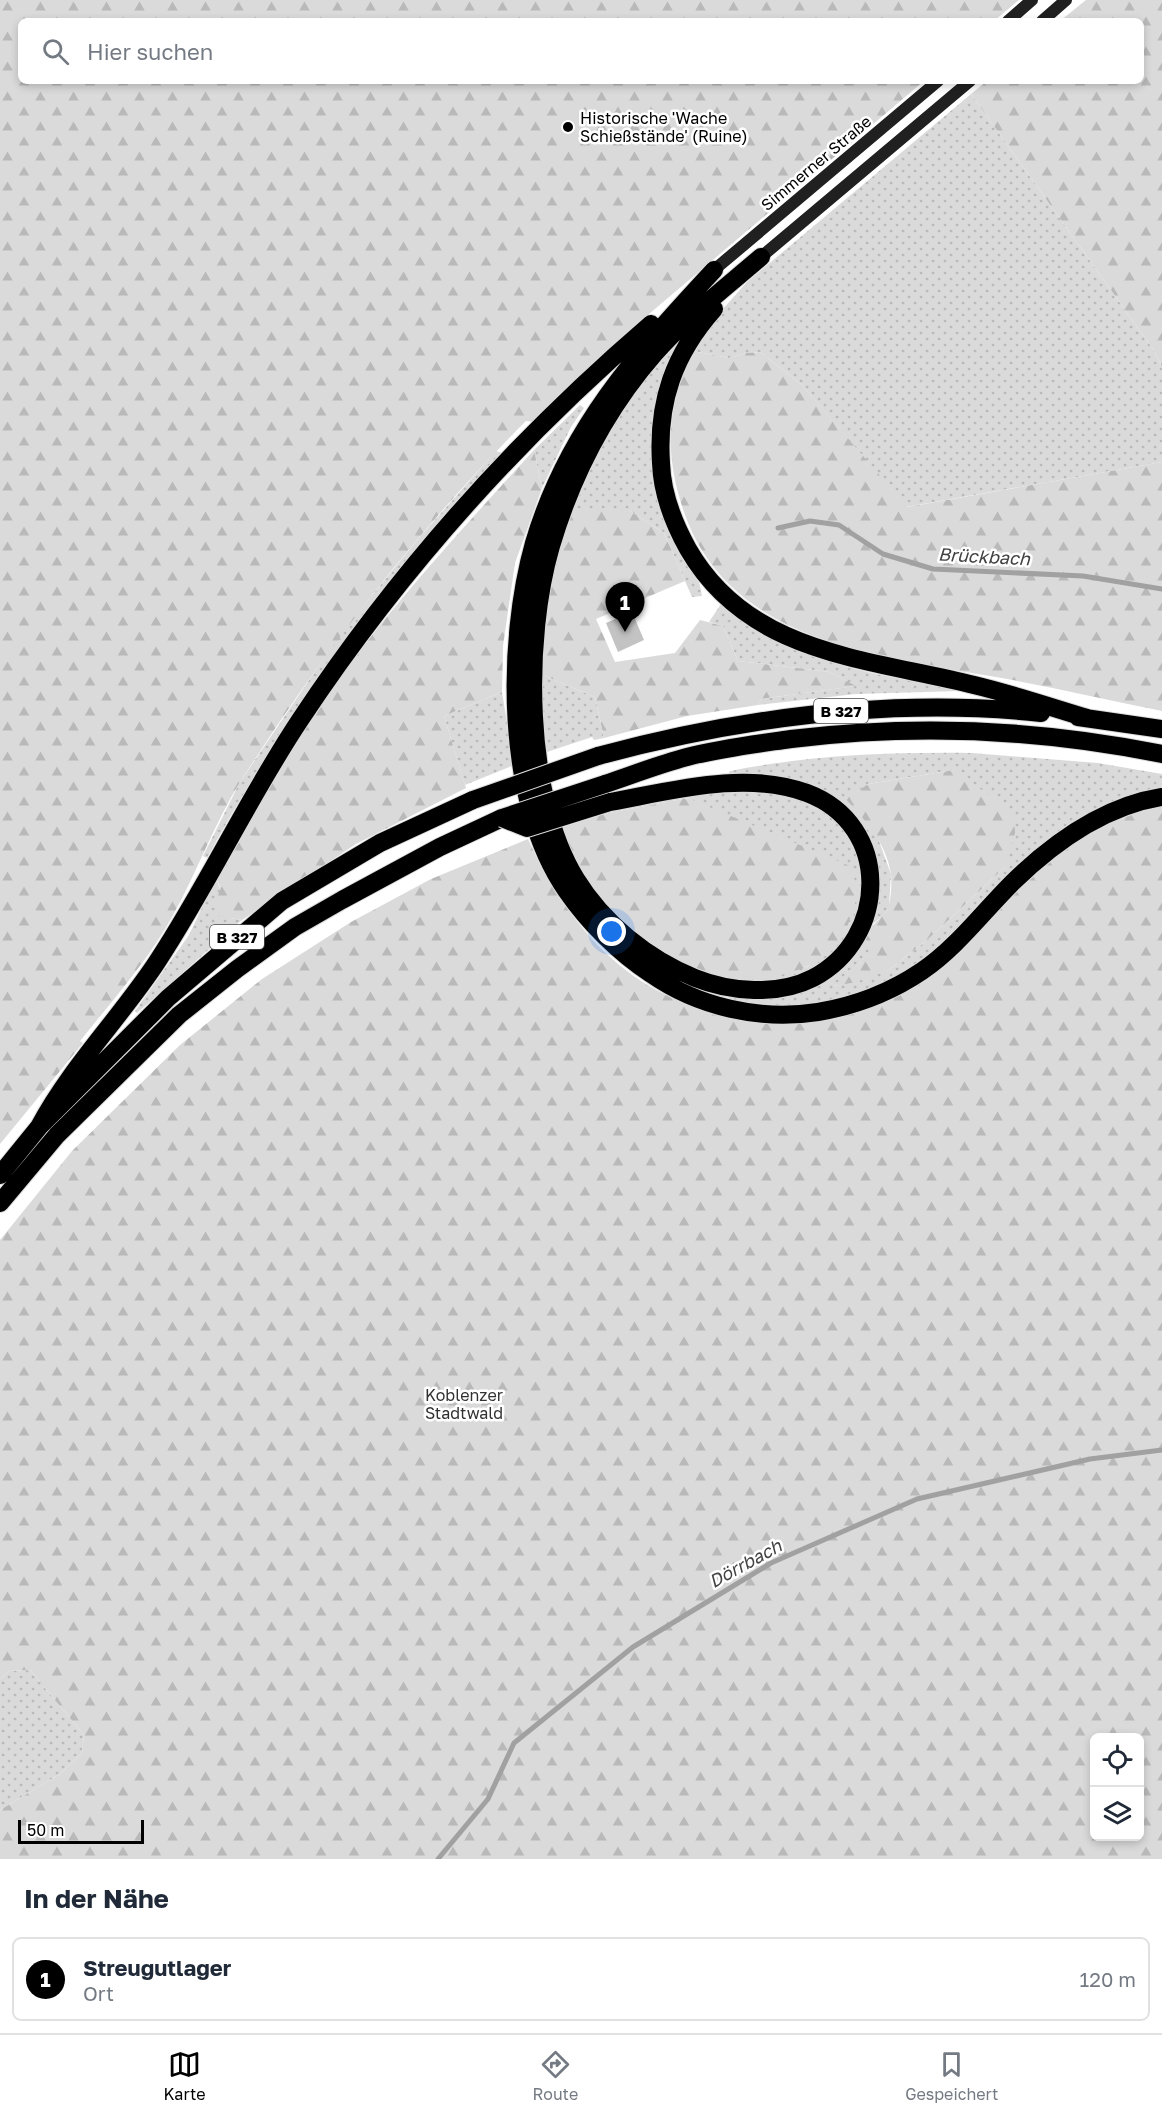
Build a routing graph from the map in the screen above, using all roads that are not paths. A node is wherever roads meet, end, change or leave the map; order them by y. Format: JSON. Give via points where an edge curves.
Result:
{"nodes":[{"id":1,"x":1032,"y":0,"type":"edge"},
{"id":2,"x":1066,"y":0,"type":"edge"},
{"id":3,"x":1011,"y":18,"type":"edge"},
{"id":4,"x":1045,"y":18,"type":"edge"},
{"id":5,"x":934,"y":84,"type":"edge"},
{"id":6,"x":966,"y":84,"type":"edge"},
{"id":7,"x":761,"y":257,"type":"junction"},
{"id":8,"x":714,"y":270,"type":"junction"},
{"id":9,"x":1087,"y":718,"type":"junction"},
{"id":10,"x":1162,"y":729,"type":"edge"},
{"id":11,"x":1162,"y":754,"type":"edge"},
{"id":12,"x":1162,"y":797,"type":"edge"},
{"id":13,"x":502,"y":818,"type":"junction"},
{"id":14,"x":39,"y":1127,"type":"junction"},
{"id":15,"x":0,"y":1175,"type":"edge"},
{"id":16,"x":0,"y":1203,"type":"edge"}],
"edges":[{"from":1,"to":3,"type":"street"},
{"from":2,"to":4,"type":"street"},
{"from":5,"to":8,"type":"street","name":"Simmerner Straße"},
{"from":6,"to":7,"type":"street"},
{"from":7,"to":9,"type":"highway","via":[[700,325],[680,355],[665,398],[659,439],[662,477],[679,533],[706,576],[732,603],[768,628],[808,645],[864,663],[973,684]]},
{"from":7,"to":13,"type":"highway","bridge":true,"via":[[692,316],[656,353],[593,442],[568,494],[550,549],[539,603],[533,662],[537,750],[556,839],[576,880],[605,916],[642,950],[680,972],[713,985],[748,990],[808,981],[831,968],[863,927],[871,879],[866,854],[853,829],[836,809],[786,787],[754,784],[687,788],[610,802],[526,828]]},
{"from":8,"to":12,"type":"highway","via":[[632,361],[580,434],[554,487],[534,543],[521,601],[515,705],[529,802],[565,889],[595,925],[633,962],[670,988],[709,1004],[745,1012],[817,1012],[891,989],[921,972],[943,955],[1032,865],[1070,836],[1110,813]]},
{"from":8,"to":14,"type":"highway","via":[[633,339],[536,431],[420,556],[299,720],[255,789],[158,961],[55,1097]]},
{"from":9,"to":10,"type":"highway","number":"B 327"},
{"from":9,"to":14,"type":"highway","number":"B 327","bridge":true,"via":[[949,707],[811,713],[674,736],[598,756],[473,800],[380,843],[282,901],[168,998]]},
{"from":11,"to":13,"type":"highway","number":"B 327","bridge":true,"via":[[1063,736],[958,729],[880,731],[751,744],[687,756]]},
{"from":13,"to":16,"type":"highway","number":"B 327","via":[[342,900],[295,927],[237,969],[179,1014],[57,1135]]},
{"from":14,"to":15,"type":"highway","number":"B 327"}]}
